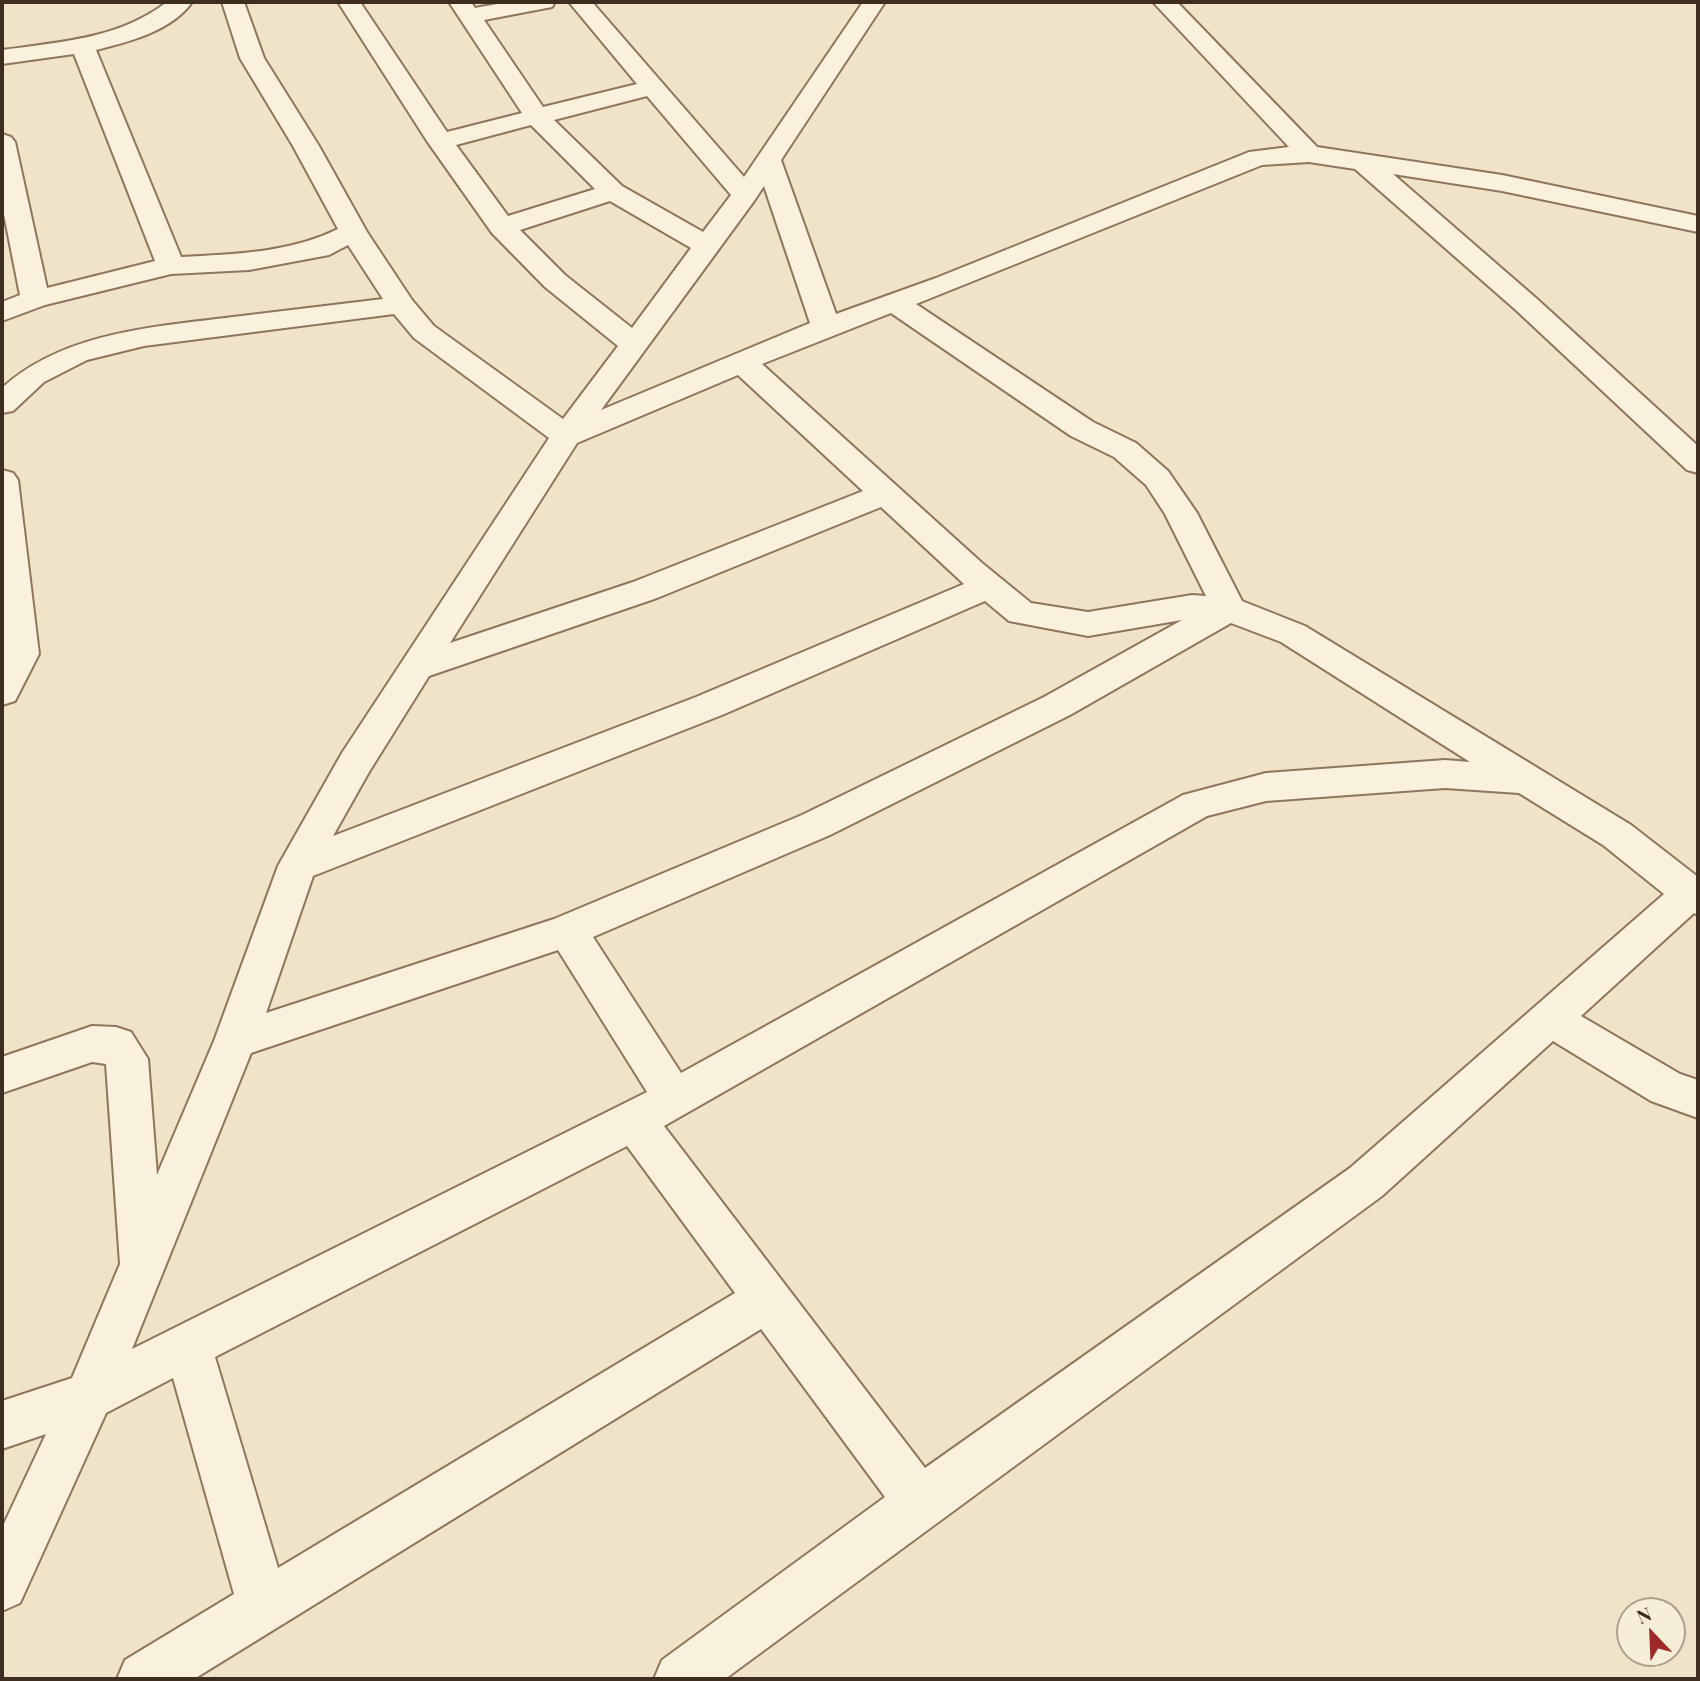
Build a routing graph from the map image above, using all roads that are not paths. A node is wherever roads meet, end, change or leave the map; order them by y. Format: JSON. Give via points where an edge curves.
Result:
{"nodes":[{"id":1,"x":181,"y":2,"type":"edge"},
{"id":2,"x":233,"y":2,"type":"edge"},
{"id":3,"x":349,"y":2,"type":"edge"},
{"id":4,"x":544,"y":2,"type":"edge"},
{"id":5,"x":580,"y":2,"type":"edge"},
{"id":6,"x":874,"y":2,"type":"edge"},
{"id":7,"x":1164,"y":2,"type":"edge"},
{"id":8,"x":464,"y":9,"type":"edge"},
{"id":9,"x":82,"y":45,"type":"junction"},
{"id":10,"x":2,"y":57,"type":"edge"},
{"id":11,"x":653,"y":87,"type":"junction"},
{"id":12,"x":537,"y":117,"type":"junction"},
{"id":13,"x":440,"y":141,"type":"junction"},
{"id":14,"x":2,"y":142,"type":"edge"},
{"id":15,"x":1309,"y":154,"type":"junction"},
{"id":16,"x":768,"y":159,"type":"junction"},
{"id":17,"x":1363,"y":162,"type":"junction"},
{"id":18,"x":613,"y":192,"type":"junction"},
{"id":19,"x":746,"y":195,"type":"junction"},
{"id":20,"x":1698,"y":224,"type":"edge"},
{"id":21,"x":502,"y":227,"type":"junction"},
{"id":22,"x":354,"y":232,"type":"junction"},
{"id":23,"x":707,"y":246,"type":"junction"},
{"id":24,"x":171,"y":267,"type":"junction"},
{"id":25,"x":35,"y":299,"type":"junction"},
{"id":26,"x":893,"y":302,"type":"junction"},
{"id":27,"x":401,"y":305,"type":"junction"},
{"id":28,"x":2,"y":312,"type":"edge"},
{"id":29,"x":826,"y":327,"type":"junction"},
{"id":30,"x":634,"y":344,"type":"junction"},
{"id":31,"x":742,"y":362,"type":"junction"},
{"id":32,"x":2,"y":404,"type":"edge"},
{"id":33,"x":566,"y":436,"type":"junction"},
{"id":34,"x":1698,"y":463,"type":"edge"},
{"id":35,"x":2,"y":480,"type":"edge"},
{"id":36,"x":887,"y":493,"type":"junction"},
{"id":37,"x":4,"y":531,"type":"edge"},
{"id":38,"x":989,"y":586,"type":"junction"},
{"id":39,"x":1229,"y":608,"type":"junction"},
{"id":40,"x":10,"y":642,"type":"edge"},
{"id":41,"x":415,"y":668,"type":"junction"},
{"id":42,"x":2,"y":692,"type":"edge"},
{"id":43,"x":1527,"y":780,"type":"junction"},
{"id":44,"x":297,"y":866,"type":"junction"},
{"id":45,"x":1695,"y":896,"type":"edge"},
{"id":46,"x":567,"y":931,"type":"junction"},
{"id":47,"x":1550,"y":1018,"type":"junction"},
{"id":48,"x":235,"y":1041,"type":"junction"},
{"id":49,"x":2,"y":1075,"type":"edge"},
{"id":50,"x":674,"y":1098,"type":"junction"},
{"id":51,"x":1698,"y":1099,"type":"edge"},
{"id":52,"x":634,"y":1121,"type":"junction"},
{"id":53,"x":141,"y":1268,"type":"junction"},
{"id":54,"x":768,"y":1299,"type":"junction"},
{"id":55,"x":188,"y":1345,"type":"junction"},
{"id":56,"x":89,"y":1396,"type":"junction"},
{"id":57,"x":2,"y":1425,"type":"edge"},
{"id":58,"x":920,"y":1502,"type":"junction"},
{"id":59,"x":2,"y":1585,"type":"edge"},
{"id":60,"x":263,"y":1605,"type":"junction"},
{"id":61,"x":144,"y":1679,"type":"edge"},
{"id":62,"x":681,"y":1679,"type":"edge"}],
"edges":[{"from":1,"to":9,"type":"street","via":[[137,31]]},
{"from":2,"to":22,"type":"street","via":[[252,58]]},
{"from":3,"to":13,"type":"street"},
{"from":4,"to":8,"type":"street"},
{"from":5,"to":11,"type":"street"},
{"from":6,"to":16,"type":"street"},
{"from":7,"to":15,"type":"street"},
{"from":8,"to":12,"type":"street"},
{"from":9,"to":10,"type":"street"},
{"from":9,"to":24,"type":"street"},
{"from":11,"to":12,"type":"street"},
{"from":11,"to":19,"type":"street"},
{"from":12,"to":13,"type":"street"},
{"from":12,"to":18,"type":"street"},
{"from":13,"to":21,"type":"street"},
{"from":14,"to":25,"type":"street"},
{"from":15,"to":17,"type":"street"},
{"from":15,"to":26,"type":"street","via":[[1258,157]]},
{"from":16,"to":19,"type":"street"},
{"from":16,"to":29,"type":"street"},
{"from":17,"to":20,"type":"street","via":[[1503,183]]},
{"from":17,"to":34,"type":"street"},
{"from":18,"to":21,"type":"street"},
{"from":18,"to":23,"type":"street"},
{"from":19,"to":23,"type":"street"},
{"from":21,"to":30,"type":"street","via":[[555,281]]},
{"from":22,"to":24,"type":"street","via":[[319,249],[249,262]]},
{"from":22,"to":27,"type":"street"},
{"from":23,"to":30,"type":"street"},
{"from":24,"to":25,"type":"street"},
{"from":25,"to":28,"type":"street"},
{"from":26,"to":29,"type":"street"},
{"from":26,"to":39,"type":"street","via":[[1082,429],[1125,450],[1157,478],[1181,513]]},
{"from":27,"to":32,"type":"street","via":[[144,337],[77,354],[33,376]]},
{"from":27,"to":33,"type":"street","via":[[424,332]]},
{"from":29,"to":31,"type":"street"},
{"from":30,"to":33,"type":"street"},
{"from":31,"to":33,"type":"street"},
{"from":31,"to":36,"type":"street"},
{"from":33,"to":41,"type":"street"},
{"from":35,"to":37,"type":"street"},
{"from":36,"to":38,"type":"street"},
{"from":36,"to":41,"type":"street","via":[[645,590]]},
{"from":37,"to":40,"type":"street"},
{"from":38,"to":39,"type":"street","via":[[1021,613],[1088,624],[1192,607]]},
{"from":38,"to":44,"type":"street","via":[[709,706]]},
{"from":39,"to":43,"type":"street","via":[[1293,634]]},
{"from":39,"to":46,"type":"street","via":[[1057,706],[816,825]]},
{"from":40,"to":42,"type":"street","via":[[21,654]]},
{"from":41,"to":44,"type":"street"},
{"from":43,"to":45,"type":"street","via":[[1617,835]]},
{"from":43,"to":50,"type":"street","via":[[1445,774],[1358,780],[1266,787],[1196,805]]},
{"from":44,"to":48,"type":"street"},
{"from":45,"to":47,"type":"street"},
{"from":46,"to":48,"type":"street"},
{"from":46,"to":50,"type":"street"},
{"from":47,"to":51,"type":"street","via":[[1666,1088]]},
{"from":47,"to":58,"type":"street","via":[[1366,1182]]},
{"from":48,"to":53,"type":"street"},
{"from":49,"to":53,"type":"street","via":[[92,1044],[116,1045],[127,1059]]},
{"from":50,"to":52,"type":"street"},
{"from":52,"to":54,"type":"street"},
{"from":52,"to":55,"type":"street"},
{"from":53,"to":56,"type":"street"},
{"from":54,"to":58,"type":"street"},
{"from":54,"to":60,"type":"street"},
{"from":55,"to":56,"type":"street"},
{"from":55,"to":60,"type":"street"},
{"from":56,"to":57,"type":"street"},
{"from":56,"to":59,"type":"street"},
{"from":58,"to":62,"type":"street"},
{"from":60,"to":61,"type":"street"}]}
